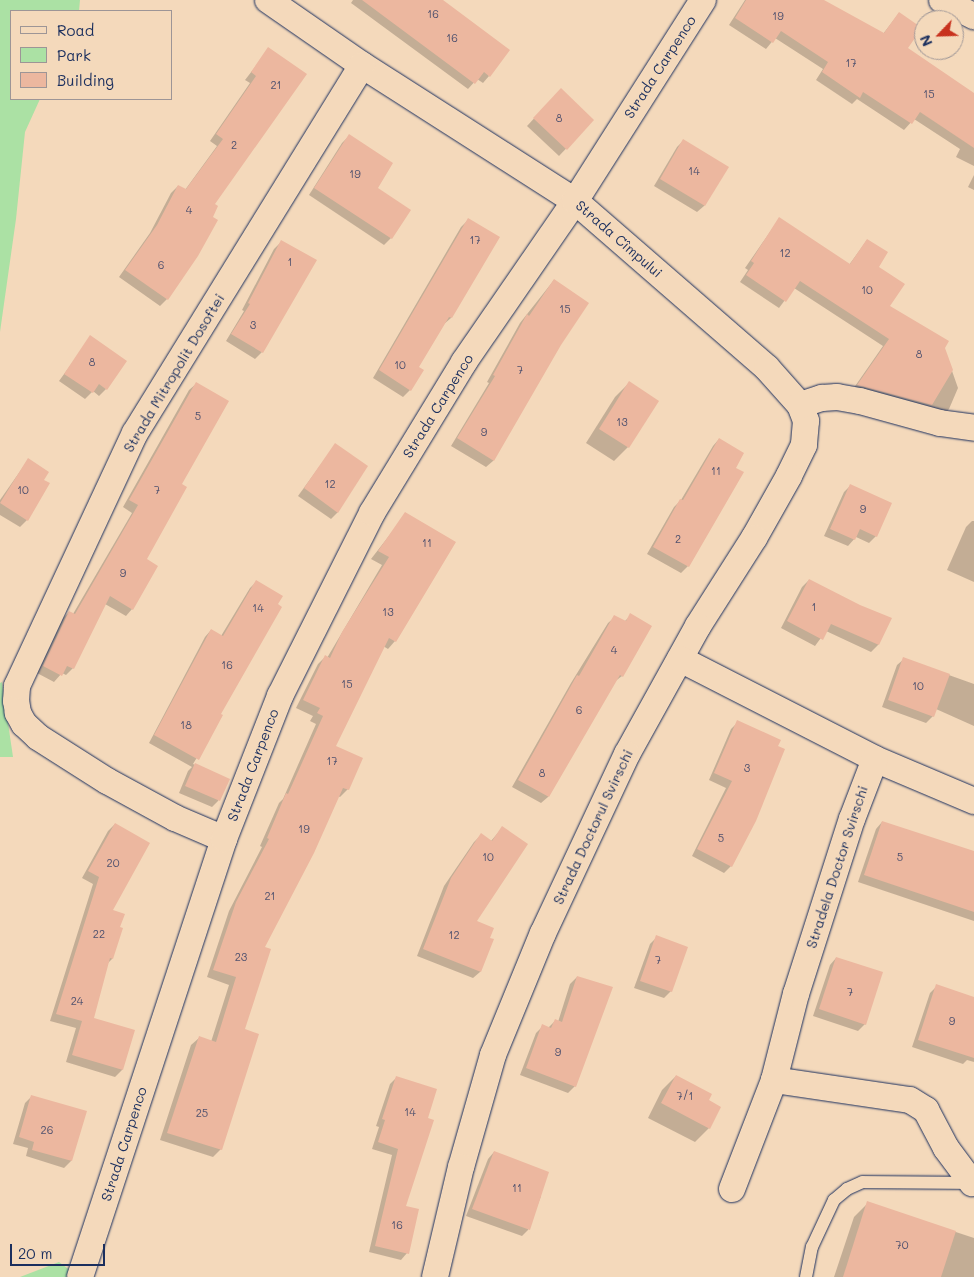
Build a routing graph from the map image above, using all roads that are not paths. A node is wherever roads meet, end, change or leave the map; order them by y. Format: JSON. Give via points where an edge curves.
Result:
{"nodes":[{"id":1,"x":268,"y":0,"type":"edge"},
{"id":2,"x":703,"y":0,"type":"edge"},
{"id":3,"x":942,"y":0,"type":"edge"},
{"id":4,"x":974,"y":16,"type":"edge"},
{"id":5,"x":362,"y":64,"type":"junction"},
{"id":6,"x":575,"y":201,"type":"junction"},
{"id":7,"x":800,"y":405,"type":"junction"},
{"id":8,"x":974,"y":428,"type":"edge"},
{"id":9,"x":680,"y":659,"type":"junction"},
{"id":10,"x":24,"y":724,"type":"joint"},
{"id":11,"x":876,"y":759,"type":"junction"},
{"id":12,"x":974,"y":801,"type":"edge"},
{"id":13,"x":224,"y":839,"type":"junction"},
{"id":14,"x":774,"y":1080,"type":"junction"},
{"id":15,"x":973,"y":1183,"type":"edge"},
{"id":16,"x":732,"y":1189,"type":"dead end"},
{"id":17,"x":80,"y":1277,"type":"edge"},
{"id":18,"x":435,"y":1277,"type":"edge"},
{"id":19,"x":806,"y":1277,"type":"edge"}],
"edges":[{"from":1,"to":5,"type":"street","name":"Strada Cîmpului"},
{"from":2,"to":6,"type":"street","name":"Strada Carpenco"},
{"from":3,"to":4,"type":"street"},
{"from":5,"to":6,"type":"street","name":"Strada Cîmpului"},
{"from":5,"to":10,"type":"street","name":"Strada Mitropolit Dosoftei","via":[[135,433],[17,686],[18,713]]},
{"from":6,"to":7,"type":"street","name":"Strada Cîmpului","via":[[766,368]]},
{"from":6,"to":13,"type":"street","name":"Strada Carpenco","via":[[464,362],[372,513],[280,696]]},
{"from":7,"to":8,"type":"street","via":[[838,397],[860,400],[940,423]]},
{"from":7,"to":9,"type":"street","name":"Strada Doctorul Svirschi","via":[[806,421],[804,445],[754,538]]},
{"from":9,"to":11,"type":"street"},
{"from":9,"to":18,"type":"street","name":"Strada Doctorul Svirschi","via":[[627,754],[543,933],[493,1055],[461,1167]]},
{"from":10,"to":13,"type":"street","name":"Strada Carpenco","via":[[38,737],[107,782],[175,818]]},
{"from":11,"to":12,"type":"street"},
{"from":11,"to":14,"type":"street","name":"Stradela Doctor Svirschi","via":[[852,819],[796,994]]},
{"from":13,"to":17,"type":"street","name":"Strada Carpenco"},
{"from":14,"to":15,"type":"street","via":[[910,1100],[926,1110],[946,1148]]},
{"from":14,"to":16,"type":"street","name":"Stradela Doctor Svirschi"},
{"from":15,"to":19,"type":"lane","via":[[863,1182],[847,1189],[834,1200],[812,1247]]}]}
